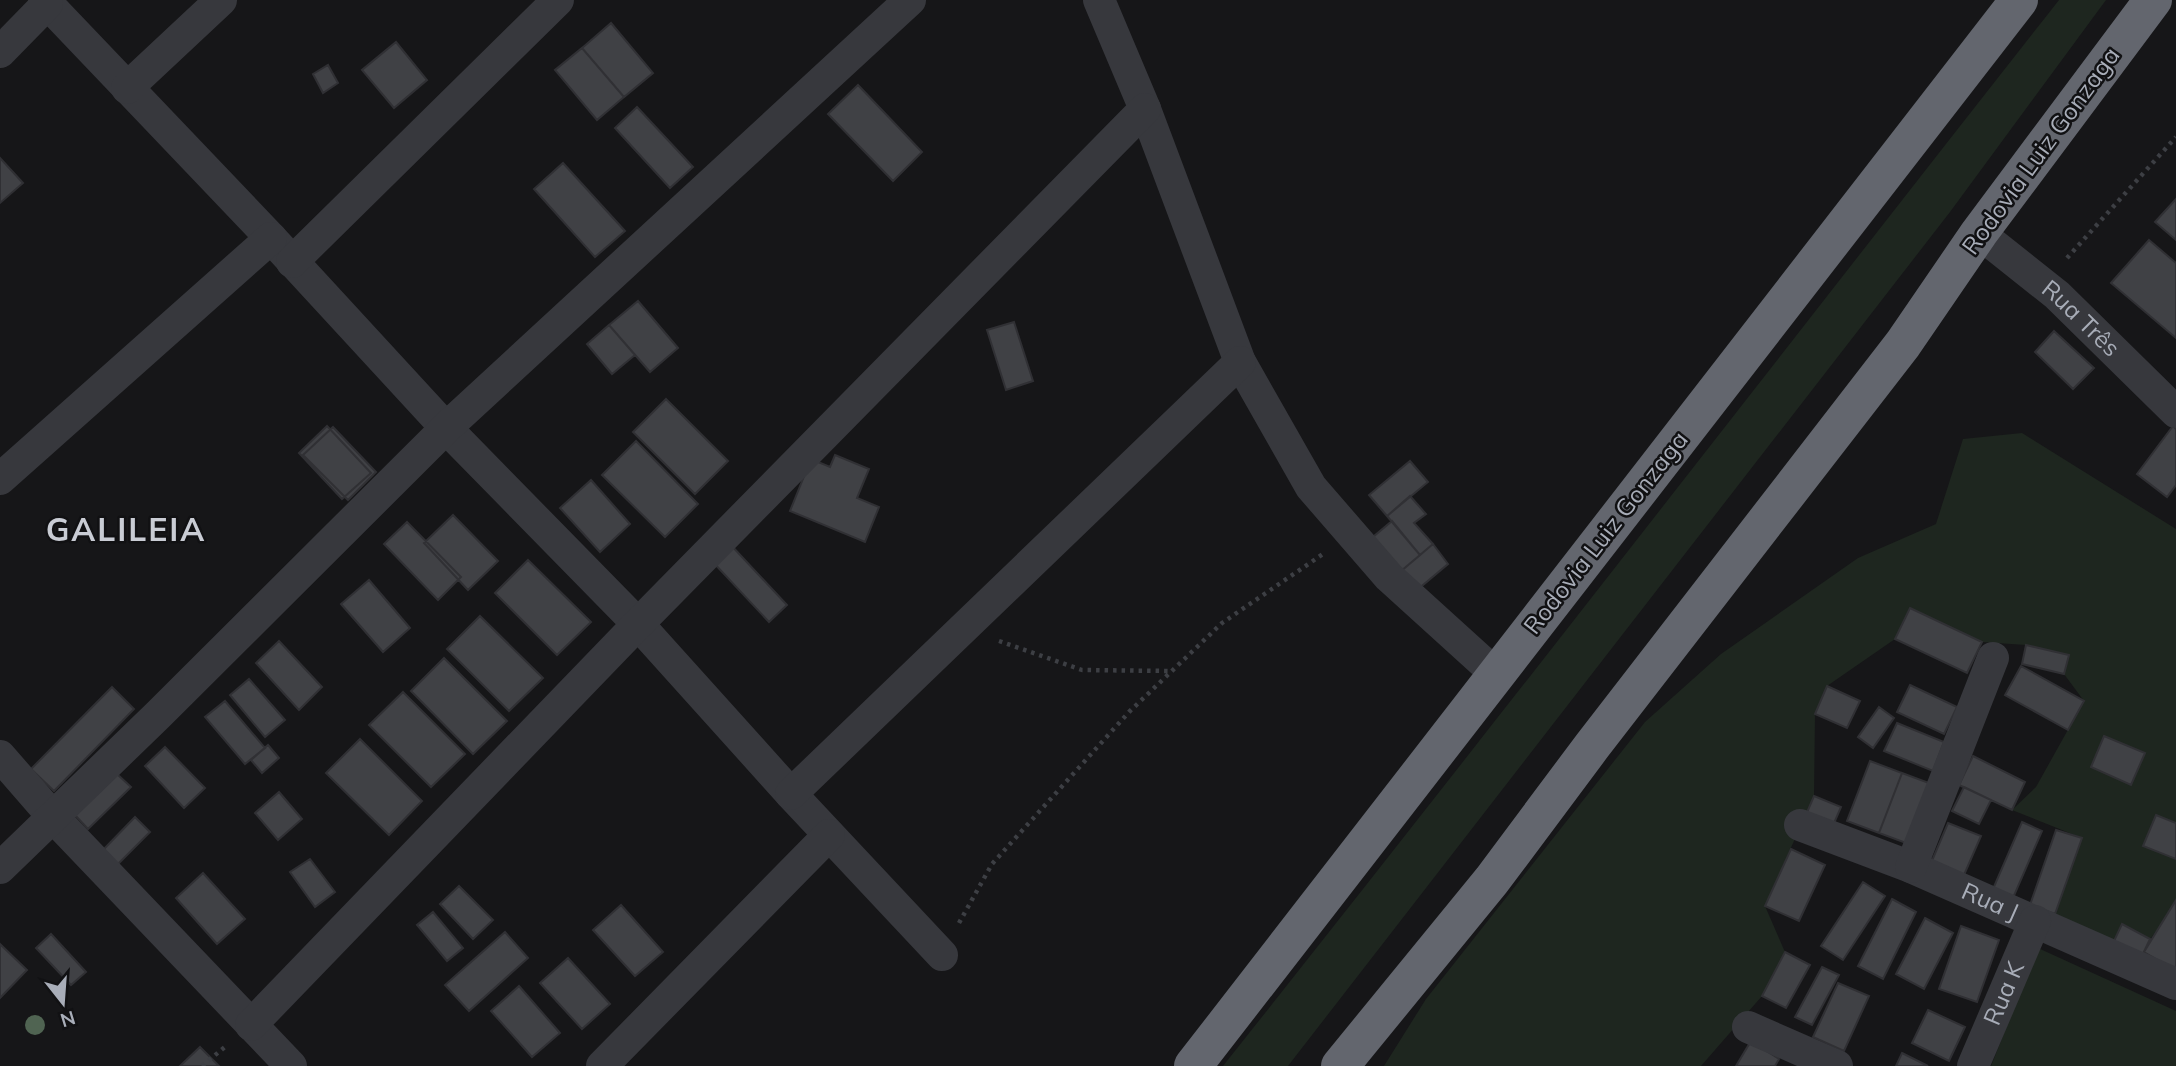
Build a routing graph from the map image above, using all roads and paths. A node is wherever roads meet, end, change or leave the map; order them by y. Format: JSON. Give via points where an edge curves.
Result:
{"nodes":[{"id":1,"x":220,"y":0,"type":"edge"},
{"id":2,"x":558,"y":0,"type":"edge"},
{"id":3,"x":910,"y":0,"type":"edge"},
{"id":4,"x":1099,"y":0,"type":"edge"},
{"id":5,"x":2019,"y":0,"type":"edge"},
{"id":6,"x":2153,"y":0,"type":"edge"},
{"id":7,"x":46,"y":2,"type":"edge"},
{"id":8,"x":0,"y":52,"type":"edge"},
{"id":9,"x":127,"y":88,"type":"junction"},
{"id":10,"x":1144,"y":109,"type":"junction"},
{"id":11,"x":2176,"y":138,"type":"edge"},
{"id":12,"x":1979,"y":233,"type":"junction"},
{"id":13,"x":271,"y":238,"type":"junction"},
{"id":14,"x":292,"y":262,"type":"junction"},
{"id":15,"x":2043,"y":284,"type":"junction"},
{"id":16,"x":1240,"y":362,"type":"junction"},
{"id":17,"x":2176,"y":412,"type":"edge"},
{"id":18,"x":446,"y":428,"type":"junction"},
{"id":19,"x":0,"y":479,"type":"edge"},
{"id":20,"x":1352,"y":535,"type":"junction"},
{"id":21,"x":638,"y":624,"type":"junction"},
{"id":22,"x":966,"y":626,"type":"junction"},
{"id":23,"x":1993,"y":658,"type":"dead end"},
{"id":24,"x":1172,"y":671,"type":"junction"},
{"id":25,"x":1497,"y":675,"type":"junction"},
{"id":26,"x":0,"y":756,"type":"edge"},
{"id":27,"x":791,"y":794,"type":"junction"},
{"id":28,"x":54,"y":818,"type":"junction"},
{"id":29,"x":1800,"y":825,"type":"dead end"},
{"id":30,"x":829,"y":835,"type":"junction"},
{"id":31,"x":1911,"y":867,"type":"junction"},
{"id":32,"x":0,"y":868,"type":"edge"},
{"id":33,"x":2035,"y":921,"type":"junction"},
{"id":34,"x":942,"y":955,"type":"joint"},
{"id":35,"x":2176,"y":984,"type":"edge"},
{"id":36,"x":251,"y":1025,"type":"junction"},
{"id":37,"x":1748,"y":1027,"type":"dead end"},
{"id":38,"x":290,"y":1066,"type":"edge"},
{"id":39,"x":602,"y":1066,"type":"edge"},
{"id":40,"x":1193,"y":1066,"type":"edge"},
{"id":41,"x":1340,"y":1066,"type":"edge"},
{"id":42,"x":1837,"y":1066,"type":"edge"},
{"id":43,"x":1973,"y":1066,"type":"edge"}],
"edges":[{"from":1,"to":9,"type":"street"},
{"from":2,"to":14,"type":"street"},
{"from":3,"to":18,"type":"street"},
{"from":4,"to":10,"type":"street"},
{"from":5,"to":25,"type":"highway","name":"Rodovia Luiz Gonzaga"},
{"from":6,"to":12,"type":"highway","name":"Rodovia Luiz Gonzaga"},
{"from":7,"to":8,"type":"street"},
{"from":7,"to":9,"type":"street"},
{"from":9,"to":13,"type":"street"},
{"from":10,"to":16,"type":"street"},
{"from":10,"to":21,"type":"street"},
{"from":11,"to":15,"type":"path"},
{"from":12,"to":15,"type":"street","name":"Rua Três"},
{"from":12,"to":41,"type":"highway","name":"Rodovia Luiz Gonzaga","via":[[1903,344],[1492,880]]},
{"from":13,"to":14,"type":"street"},
{"from":13,"to":19,"type":"street"},
{"from":14,"to":18,"type":"street"},
{"from":15,"to":17,"type":"street","name":"Rua Três"},
{"from":16,"to":20,"type":"street","via":[[1311,487]]},
{"from":16,"to":22,"type":"street"},
{"from":18,"to":21,"type":"street"},
{"from":18,"to":28,"type":"street"},
{"from":20,"to":24,"type":"path","via":[[1222,623]]},
{"from":20,"to":25,"type":"street","via":[[1389,577]]},
{"from":21,"to":27,"type":"street"},
{"from":21,"to":36,"type":"street"},
{"from":22,"to":24,"type":"path","via":[[1082,670]]},
{"from":22,"to":27,"type":"street"},
{"from":23,"to":31,"type":"street"},
{"from":24,"to":34,"type":"path","via":[[992,864]]},
{"from":25,"to":40,"type":"highway","name":"Rodovia Luiz Gonzaga"},
{"from":26,"to":28,"type":"street"},
{"from":27,"to":30,"type":"street"},
{"from":28,"to":32,"type":"street"},
{"from":28,"to":36,"type":"street"},
{"from":29,"to":31,"type":"street","name":"Rua J"},
{"from":30,"to":34,"type":"street"},
{"from":30,"to":39,"type":"street"},
{"from":31,"to":33,"type":"street","name":"Rua J"},
{"from":33,"to":35,"type":"street","name":"Rua J"},
{"from":33,"to":43,"type":"street","name":"Rua K"},
{"from":36,"to":38,"type":"street"},
{"from":37,"to":42,"type":"street"}]}
